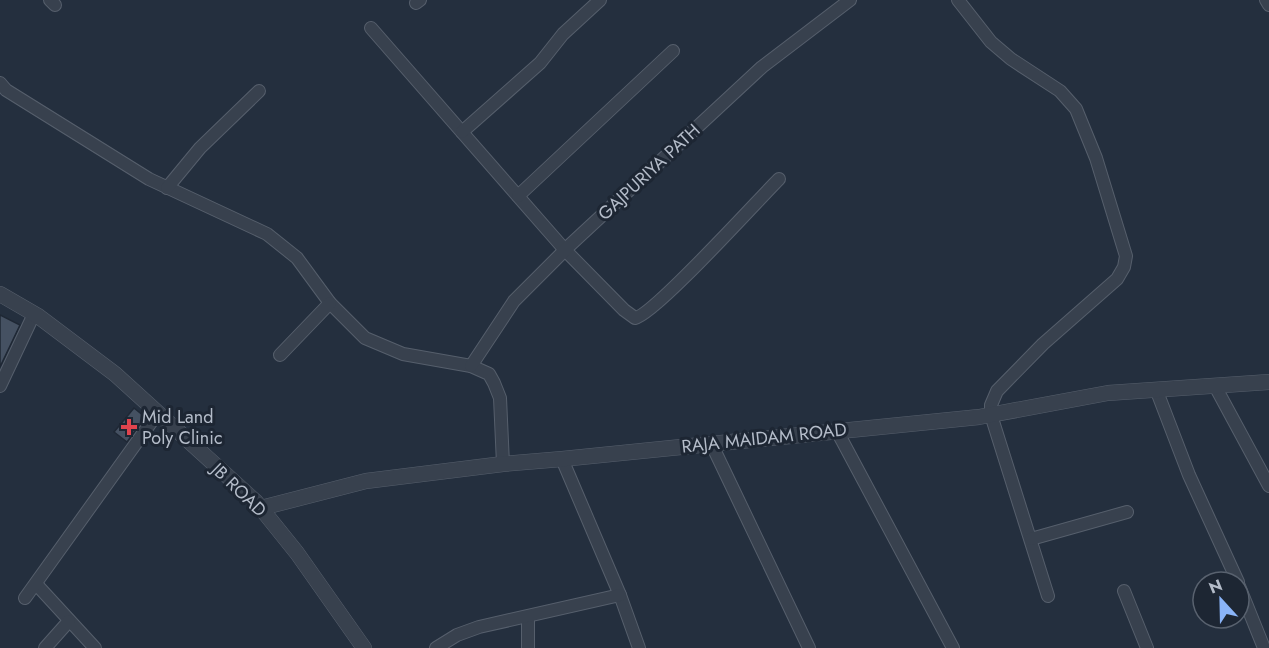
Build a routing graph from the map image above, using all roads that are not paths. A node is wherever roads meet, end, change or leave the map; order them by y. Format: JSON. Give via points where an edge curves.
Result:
{"nodes":[{"id":1,"x":600,"y":0,"type":"edge"},
{"id":2,"x":850,"y":0,"type":"edge"},
{"id":3,"x":957,"y":0,"type":"edge"},
{"id":4,"x":1266,"y":0,"type":"edge"},
{"id":5,"x":1269,"y":4,"type":"edge"},
{"id":6,"x":371,"y":28,"type":"dead end"},
{"id":7,"x":673,"y":51,"type":"dead end"},
{"id":8,"x":0,"y":83,"type":"edge"},
{"id":9,"x":259,"y":91,"type":"dead end"},
{"id":10,"x":462,"y":132,"type":"junction"},
{"id":11,"x":779,"y":179,"type":"dead end"},
{"id":12,"x":167,"y":188,"type":"junction"},
{"id":13,"x":518,"y":196,"type":"junction"},
{"id":14,"x":565,"y":250,"type":"junction"},
{"id":15,"x":0,"y":294,"type":"edge"},
{"id":16,"x":330,"y":303,"type":"junction"},
{"id":17,"x":34,"y":314,"type":"junction"},
{"id":18,"x":280,"y":355,"type":"dead end"},
{"id":19,"x":471,"y":366,"type":"junction"},
{"id":20,"x":1269,"y":382,"type":"edge"},
{"id":21,"x":0,"y":386,"type":"edge"},
{"id":22,"x":1215,"y":386,"type":"junction"},
{"id":23,"x":1156,"y":389,"type":"junction"},
{"id":24,"x":157,"y":414,"type":"junction"},
{"id":25,"x":991,"y":415,"type":"junction"},
{"id":26,"x":837,"y":431,"type":"junction"},
{"id":27,"x":711,"y":443,"type":"junction"},
{"id":28,"x":562,"y":459,"type":"junction"},
{"id":29,"x":503,"y":464,"type":"junction"},
{"id":30,"x":1269,"y":486,"type":"edge"},
{"id":31,"x":261,"y":508,"type":"junction"},
{"id":32,"x":1127,"y":512,"type":"dead end"},
{"id":33,"x":1030,"y":539,"type":"junction"},
{"id":34,"x":1232,"y":570,"type":"edge"},
{"id":35,"x":37,"y":585,"type":"junction"},
{"id":36,"x":1124,"y":591,"type":"dead end"},
{"id":37,"x":620,"y":595,"type":"junction"},
{"id":38,"x":1048,"y":596,"type":"dead end"},
{"id":39,"x":26,"y":598,"type":"dead end"},
{"id":40,"x":1251,"y":616,"type":"edge"},
{"id":41,"x":528,"y":617,"type":"junction"},
{"id":42,"x":69,"y":621,"type":"junction"},
{"id":43,"x":45,"y":648,"type":"edge"},
{"id":44,"x":96,"y":648,"type":"edge"},
{"id":45,"x":364,"y":648,"type":"edge"},
{"id":46,"x":436,"y":648,"type":"edge"},
{"id":47,"x":528,"y":648,"type":"edge"},
{"id":48,"x":639,"y":648,"type":"edge"},
{"id":49,"x":809,"y":648,"type":"edge"},
{"id":50,"x":953,"y":648,"type":"edge"},
{"id":51,"x":1147,"y":648,"type":"edge"},
{"id":52,"x":1264,"y":648,"type":"edge"}],
"edges":[{"from":1,"to":10,"type":"street","via":[[563,34],[540,63]]},
{"from":2,"to":14,"type":"street","name":"GAJPURIYA PATH","via":[[762,67]]},
{"from":3,"to":25,"type":"street","via":[[991,42],[1060,91],[1076,110],[1096,158],[1126,256],[1117,279],[1042,344],[997,391]]},
{"from":4,"to":5,"type":"street"},
{"from":6,"to":10,"type":"street"},
{"from":7,"to":13,"type":"street"},
{"from":8,"to":12,"type":"street","via":[[91,144]]},
{"from":9,"to":12,"type":"street","via":[[200,147]]},
{"from":10,"to":13,"type":"street"},
{"from":11,"to":14,"type":"street","via":[[672,290],[640,317],[629,315]]},
{"from":12,"to":16,"type":"street","via":[[267,234],[297,258]]},
{"from":13,"to":14,"type":"street"},
{"from":14,"to":19,"type":"street","name":"GAJPURIYA PATH","via":[[514,301]]},
{"from":15,"to":17,"type":"street","name":"JB ROAD"},
{"from":16,"to":18,"type":"street"},
{"from":16,"to":19,"type":"street","via":[[365,338],[384,347],[420,358]]},
{"from":17,"to":21,"type":"street"},
{"from":17,"to":24,"type":"street","name":"JB ROAD","via":[[115,374]]},
{"from":19,"to":29,"type":"street","via":[[489,374],[500,398]]},
{"from":20,"to":22,"type":"street","name":"RAJA MAIDAM ROAD"},
{"from":22,"to":23,"type":"street","name":"RAJA MAIDAM ROAD"},
{"from":22,"to":30,"type":"street"},
{"from":23,"to":25,"type":"street","name":"RAJA MAIDAM ROAD","via":[[1108,393]]},
{"from":23,"to":34,"type":"street"},
{"from":24,"to":31,"type":"street","name":"JB ROAD"},
{"from":24,"to":35,"type":"street"},
{"from":25,"to":26,"type":"street","name":"RAJA MAIDAM ROAD"},
{"from":25,"to":33,"type":"street"},
{"from":26,"to":27,"type":"street","name":"RAJA MAIDAM ROAD"},
{"from":26,"to":50,"type":"street"},
{"from":27,"to":28,"type":"street","name":"RAJA MAIDAM ROAD"},
{"from":27,"to":49,"type":"street"},
{"from":28,"to":29,"type":"street","name":"RAJA MAIDAM ROAD"},
{"from":28,"to":37,"type":"street"},
{"from":29,"to":31,"type":"street","name":"RAJA MAIDAM ROAD","via":[[366,481]]},
{"from":31,"to":45,"type":"street","name":"JB ROAD"},
{"from":32,"to":33,"type":"street"},
{"from":33,"to":38,"type":"street"},
{"from":35,"to":39,"type":"street"},
{"from":35,"to":42,"type":"street"},
{"from":36,"to":51,"type":"street"},
{"from":37,"to":41,"type":"street"},
{"from":37,"to":48,"type":"street"},
{"from":40,"to":52,"type":"street"},
{"from":41,"to":46,"type":"street","via":[[479,627]]},
{"from":41,"to":47,"type":"street"},
{"from":42,"to":43,"type":"street"},
{"from":42,"to":44,"type":"street"}]}
